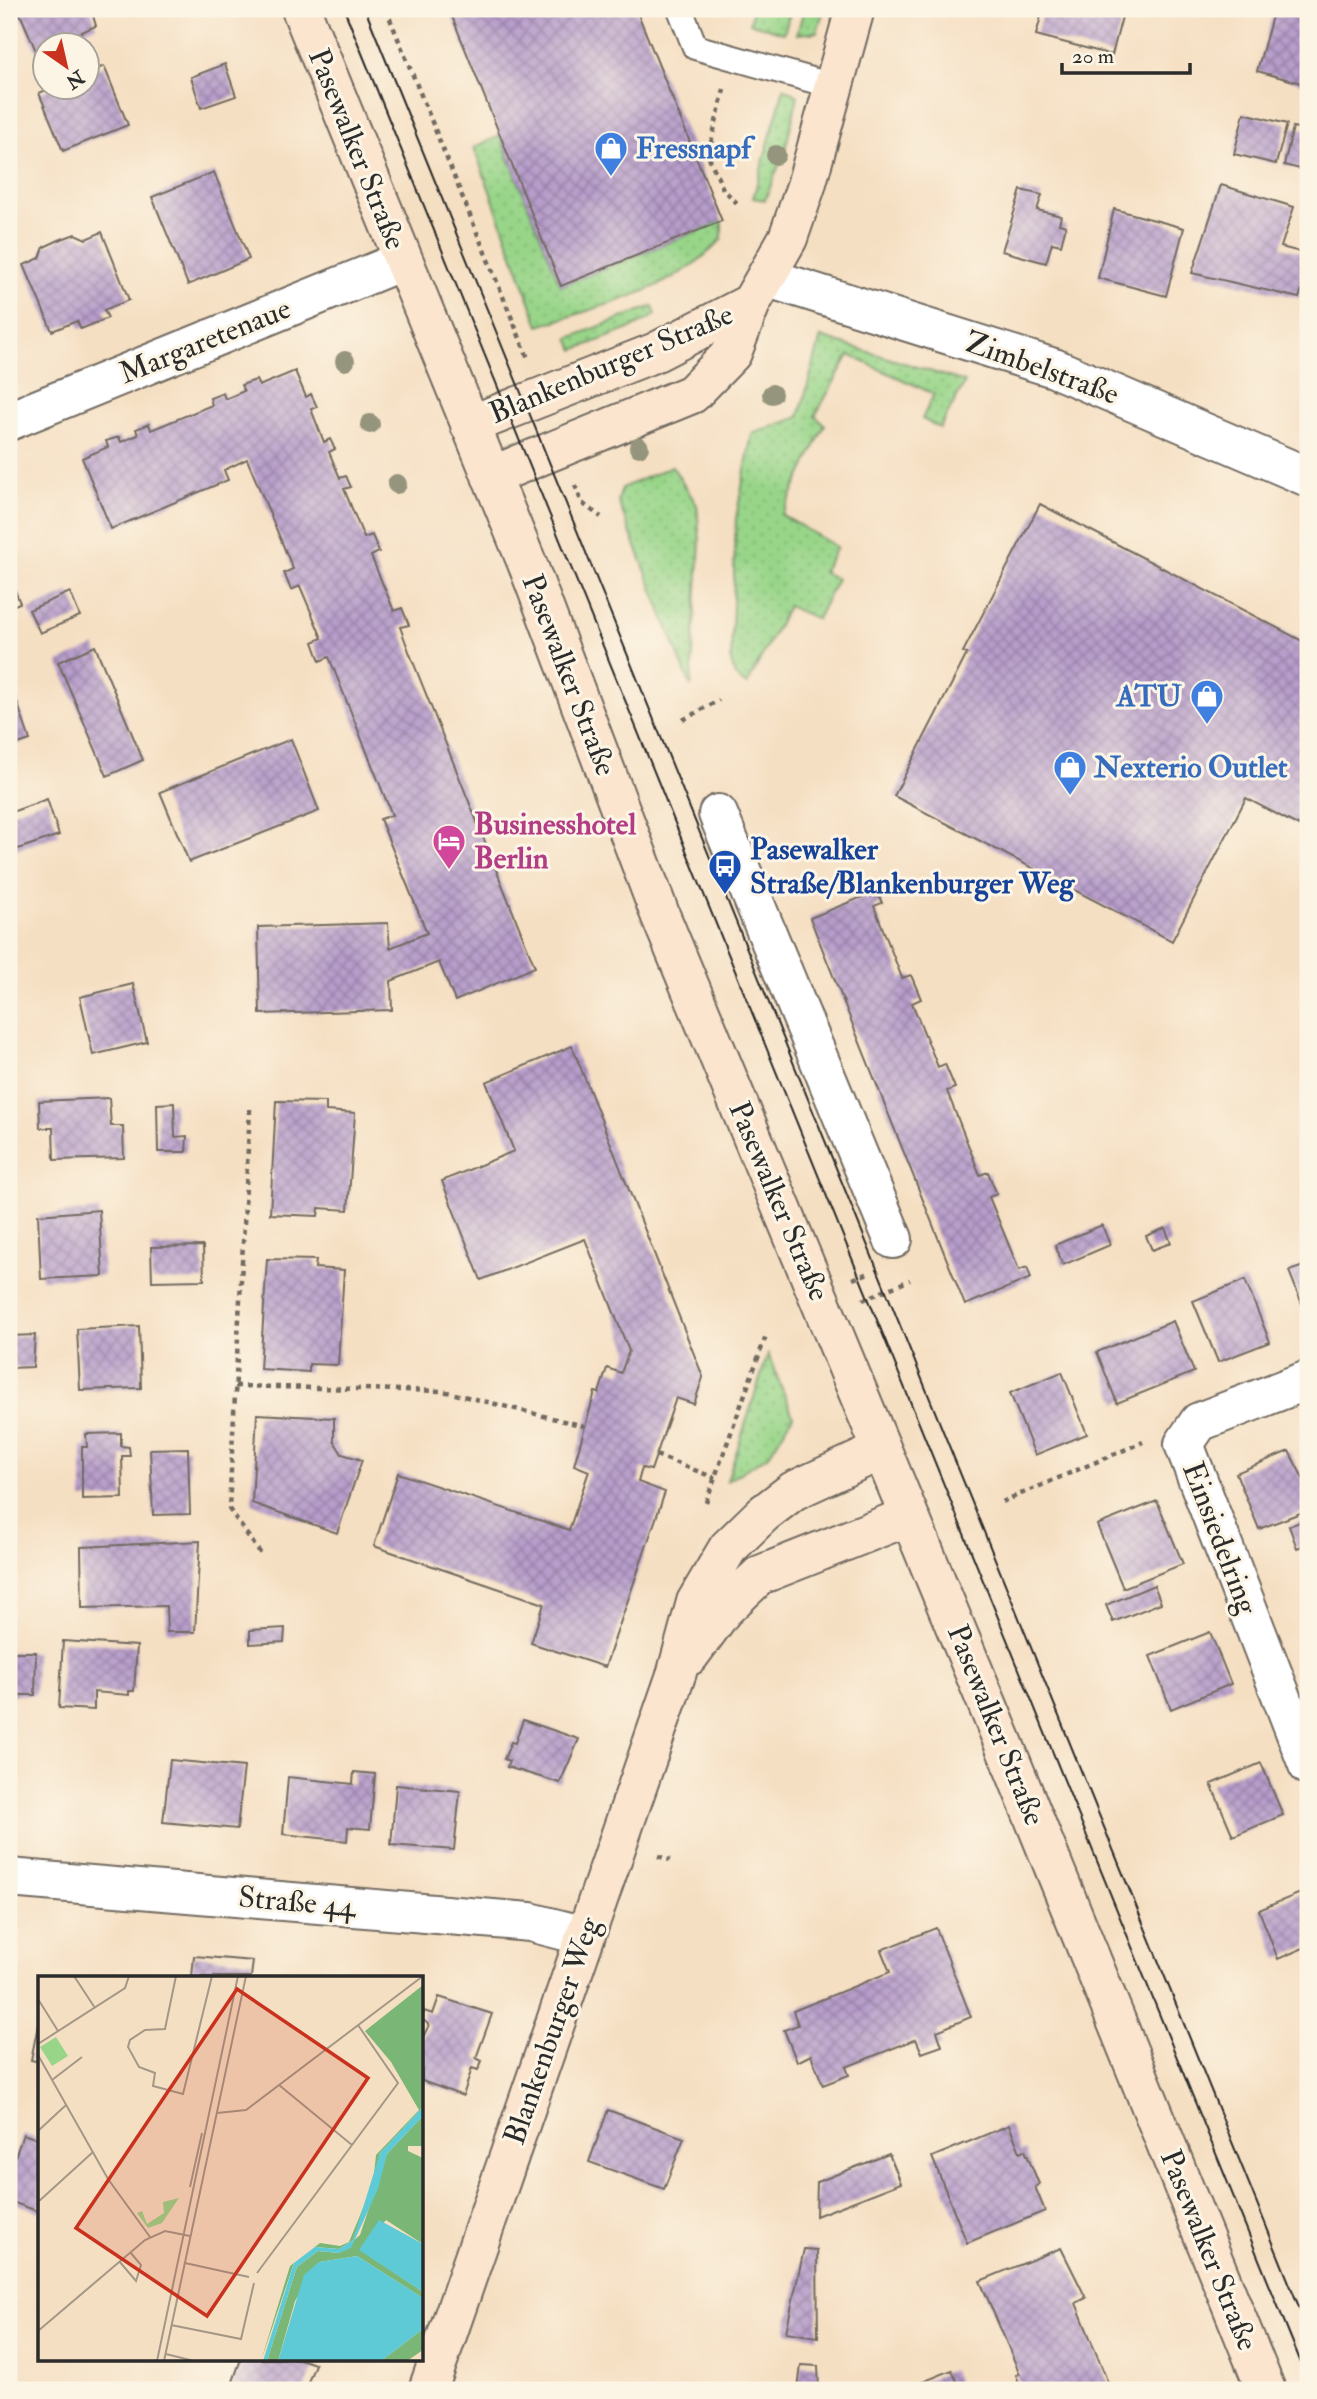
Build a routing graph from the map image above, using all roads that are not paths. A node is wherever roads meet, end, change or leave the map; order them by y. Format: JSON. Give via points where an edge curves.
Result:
{"nodes":[{"id":1,"x":302,"y":9,"type":"edge"},
{"id":2,"x":680,"y":9,"type":"edge"},
{"id":3,"x":855,"y":9,"type":"edge"},
{"id":4,"x":833,"y":86,"type":"junction"},
{"id":5,"x":402,"y":261,"type":"junction"},
{"id":6,"x":760,"y":290,"type":"junction"},
{"id":7,"x":9,"y":421,"type":"edge"},
{"id":8,"x":470,"y":425,"type":"junction"},
{"id":9,"x":491,"y":476,"type":"junction"},
{"id":10,"x":1308,"y":477,"type":"edge"},
{"id":11,"x":718,"y":814,"type":"dead end"},
{"id":12,"x":885,"y":1254,"type":"road end"},
{"id":13,"x":1308,"y":1380,"type":"edge"},
{"id":14,"x":882,"y":1450,"type":"junction"},
{"id":15,"x":909,"y":1516,"type":"junction"},
{"id":16,"x":677,"y":1672,"type":"junction"},
{"id":17,"x":1308,"y":1765,"type":"edge"},
{"id":18,"x":9,"y":1878,"type":"edge"},
{"id":19,"x":585,"y":1936,"type":"junction"},
{"id":20,"x":428,"y":2390,"type":"edge"},
{"id":21,"x":1266,"y":2390,"type":"edge"}],
"edges":[{"from":1,"to":5,"type":"main road","name":"Pasewalker Straße"},
{"from":2,"to":4,"type":"lane","via":[[695,47]]},
{"from":3,"to":4,"type":"main road","name":"Blankenburger Straße"},
{"from":4,"to":6,"type":"main road","name":"Blankenburger Straße","via":[[788,238]]},
{"from":5,"to":7,"type":"street","name":"Margaretenaue"},
{"from":5,"to":8,"type":"main road","name":"Pasewalker Straße"},
{"from":6,"to":8,"type":"main road","name":"Blankenburger Straße","via":[[656,352]]},
{"from":6,"to":9,"type":"main road","name":"Blankenburger Straße","via":[[732,353],[692,394]]},
{"from":6,"to":10,"type":"street","name":"Zimbelstraße","via":[[1055,368]]},
{"from":8,"to":9,"type":"main road","name":"Pasewalker Straße"},
{"from":9,"to":14,"type":"main road","name":"Pasewalker Straße","via":[[661,917]]},
{"from":11,"to":12,"type":"street"},
{"from":13,"to":17,"type":"street","name":"Einsiedelring","via":[[1199,1422],[1184,1444]]},
{"from":14,"to":15,"type":"main road","name":"Pasewalker Straße"},
{"from":14,"to":16,"type":"main road","name":"Blankenburger Weg","via":[[793,1491],[728,1548],[696,1602]]},
{"from":15,"to":16,"type":"main road","name":"Blankenburger Weg","via":[[760,1575],[723,1610]]},
{"from":15,"to":21,"type":"main road","name":"Pasewalker Straße"},
{"from":16,"to":19,"type":"main road","name":"Blankenburger Weg"},
{"from":18,"to":19,"type":"street","name":"Straße 44","via":[[530,1922]]},
{"from":19,"to":20,"type":"main road","name":"Blankenburger Weg"}]}
